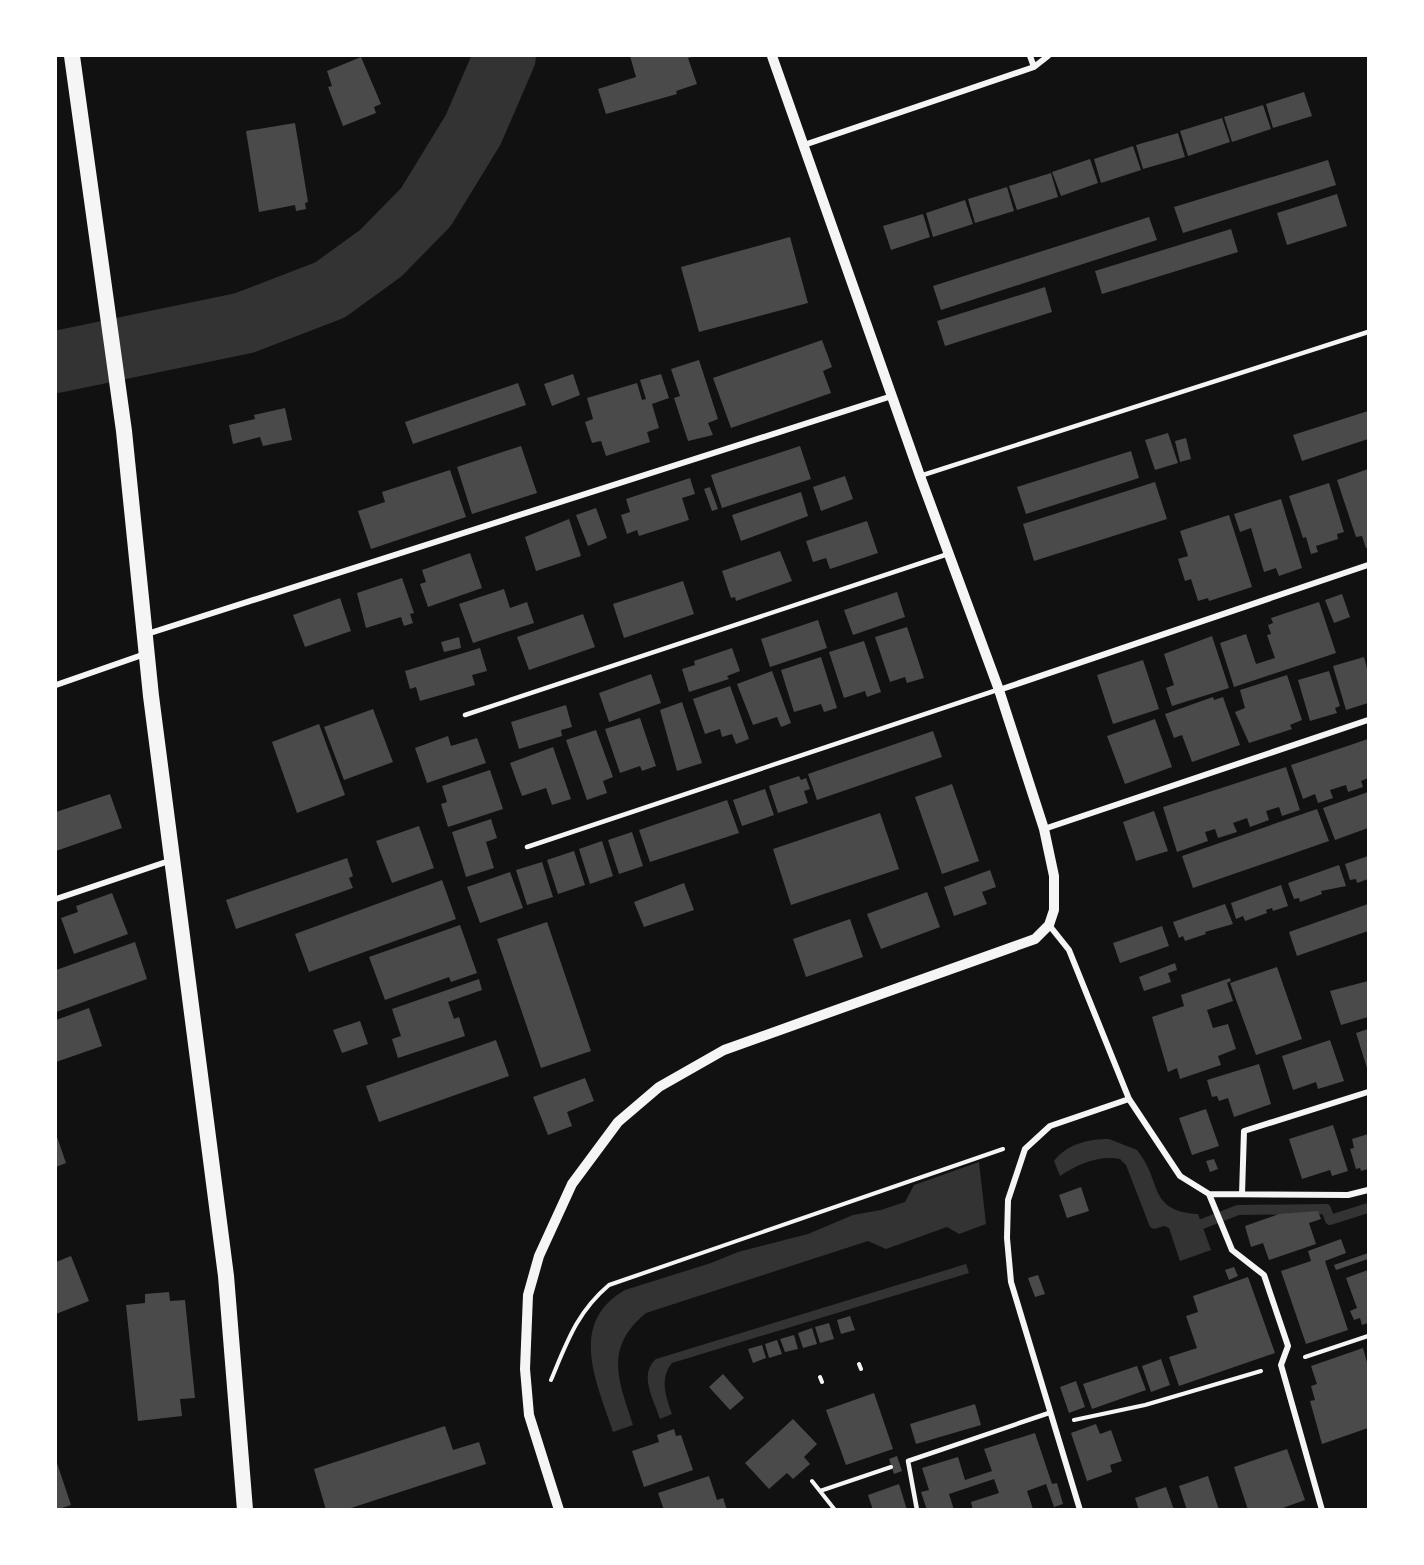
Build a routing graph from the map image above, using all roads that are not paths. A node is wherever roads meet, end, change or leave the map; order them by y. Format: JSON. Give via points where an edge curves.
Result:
{"nodes":[{"id":1,"x":72,"y":56,"type":"edge"},
{"id":2,"x":772,"y":56,"type":"edge"},
{"id":3,"x":1030,"y":56,"type":"edge"},
{"id":4,"x":1048,"y":56,"type":"edge"},
{"id":5,"x":1034,"y":67,"type":"junction"},
{"id":6,"x":804,"y":145,"type":"junction"},
{"id":7,"x":1368,"y":332,"type":"edge"},
{"id":8,"x":892,"y":396,"type":"junction"},
{"id":9,"x":920,"y":476,"type":"junction"},
{"id":10,"x":948,"y":554,"type":"junction"},
{"id":11,"x":1368,"y":565,"type":"edge"},
{"id":12,"x":144,"y":635,"type":"junction"},
{"id":13,"x":146,"y":654,"type":"junction"},
{"id":14,"x":56,"y":685,"type":"edge"},
{"id":15,"x":999,"y":690,"type":"junction"},
{"id":16,"x":465,"y":715,"type":"dead end"},
{"id":17,"x":1368,"y":720,"type":"edge"},
{"id":18,"x":1044,"y":828,"type":"junction"},
{"id":19,"x":527,"y":847,"type":"dead end"},
{"id":20,"x":172,"y":860,"type":"junction"},
{"id":21,"x":56,"y":899,"type":"edge"},
{"id":22,"x":1049,"y":925,"type":"junction"},
{"id":23,"x":1368,"y":1092,"type":"edge"},
{"id":24,"x":1129,"y":1099,"type":"junction"},
{"id":25,"x":1368,"y":1190,"type":"edge"},
{"id":26,"x":1209,"y":1194,"type":"junction"},
{"id":27,"x":1242,"y":1194,"type":"junction"},
{"id":28,"x":1049,"y":1413,"type":"junction"},
{"id":29,"x":245,"y":1509,"type":"edge"},
{"id":30,"x":559,"y":1509,"type":"edge"},
{"id":31,"x":917,"y":1509,"type":"edge"},
{"id":32,"x":1080,"y":1509,"type":"edge"},
{"id":33,"x":1322,"y":1509,"type":"edge"}],
"edges":[{"from":1,"to":12,"type":"highway","via":[[124,431]]},
{"from":2,"to":6,"type":"street"},
{"from":3,"to":5,"type":"street"},
{"from":4,"to":5,"type":"street"},
{"from":5,"to":6,"type":"street"},
{"from":6,"to":8,"type":"street"},
{"from":7,"to":9,"type":"lane"},
{"from":8,"to":9,"type":"street"},
{"from":8,"to":12,"type":"street"},
{"from":9,"to":10,"type":"street"},
{"from":10,"to":15,"type":"street"},
{"from":10,"to":16,"type":"lane"},
{"from":11,"to":15,"type":"street"},
{"from":12,"to":13,"type":"highway"},
{"from":13,"to":14,"type":"street"},
{"from":13,"to":20,"type":"highway"},
{"from":15,"to":18,"type":"street"},
{"from":15,"to":19,"type":"lane"},
{"from":17,"to":18,"type":"street"},
{"from":18,"to":22,"type":"street","via":[[1054,876],[1054,910]]},
{"from":20,"to":21,"type":"street"},
{"from":20,"to":29,"type":"highway","via":[[226,1276]]},
{"from":22,"to":24,"type":"street","via":[[1069,950]]},
{"from":22,"to":30,"type":"street","via":[[1035,939],[724,1050],[659,1087],[618,1122],[572,1184],[539,1256],[528,1295],[525,1370],[529,1415]]},
{"from":23,"to":27,"type":"street","via":[[1244,1131]]},
{"from":24,"to":26,"type":"street","via":[[1180,1176]]},
{"from":24,"to":28,"type":"street","via":[[1050,1126],[1025,1149],[1008,1200],[1011,1282]]},
{"from":25,"to":27,"type":"street","via":[[1348,1195]]},
{"from":26,"to":27,"type":"street"},
{"from":26,"to":33,"type":"street","via":[[1232,1250],[1264,1275],[1288,1346],[1281,1365]]},
{"from":28,"to":31,"type":"lane","via":[[908,1461]]},
{"from":28,"to":32,"type":"street"}]}
